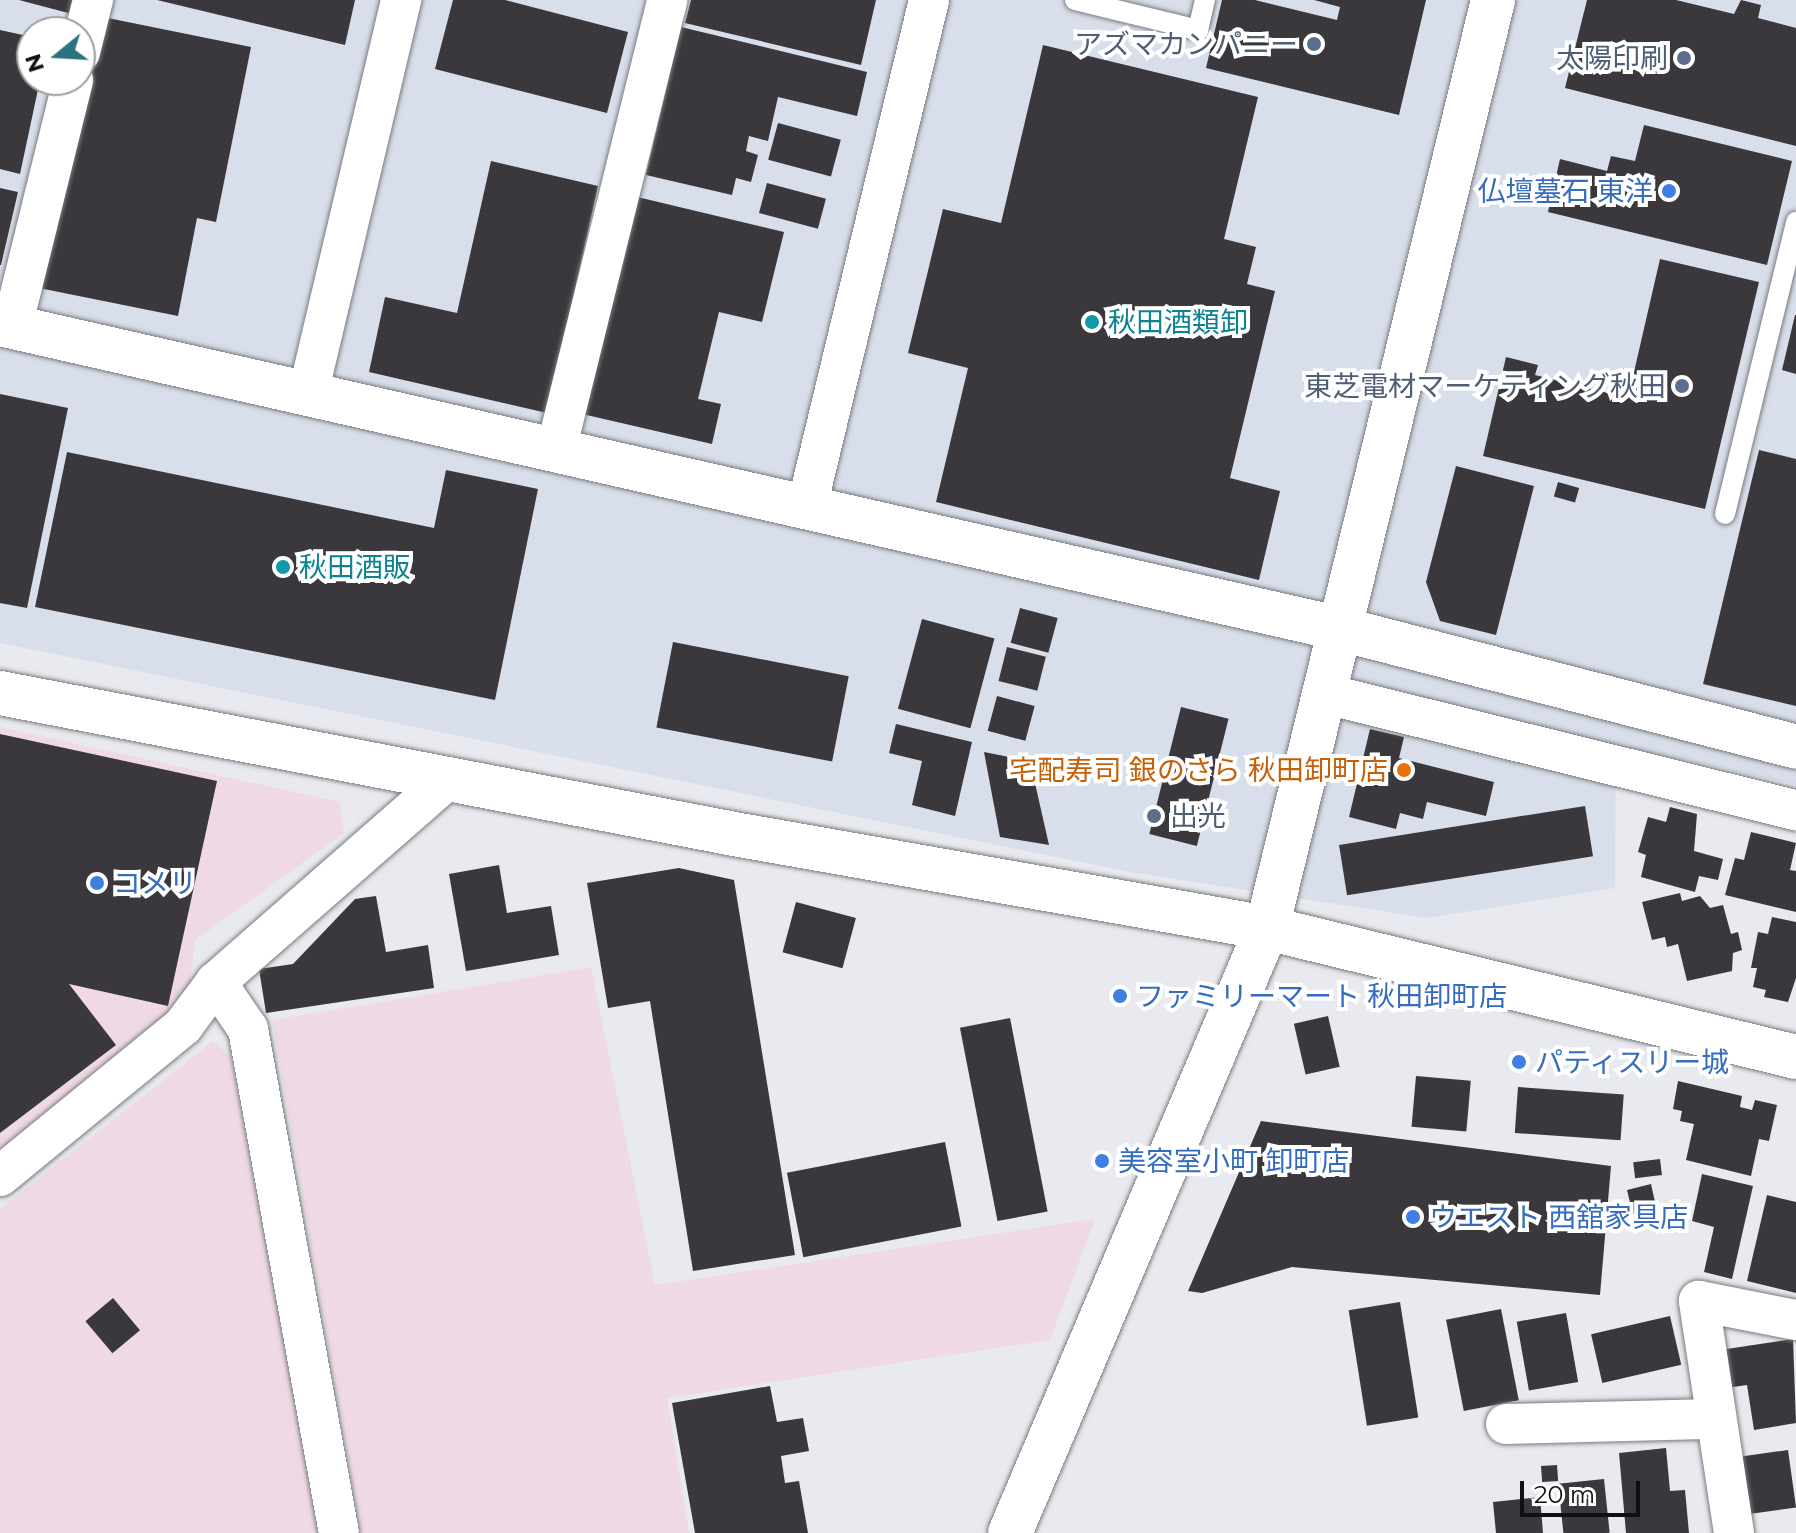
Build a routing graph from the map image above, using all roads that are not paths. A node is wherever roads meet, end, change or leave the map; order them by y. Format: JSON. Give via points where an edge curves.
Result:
{"nodes":[{"id":1,"x":401,"y":0,"type":"edge"},
{"id":2,"x":667,"y":0,"type":"edge"},
{"id":3,"x":929,"y":0,"type":"edge"},
{"id":4,"x":1075,"y":0,"type":"edge"},
{"id":5,"x":1205,"y":0,"type":"edge"},
{"id":6,"x":1493,"y":0,"type":"edge"},
{"id":7,"x":69,"y":96,"type":"edge"},
{"id":8,"x":1796,"y":222,"type":"edge"},
{"id":9,"x":6,"y":326,"type":"edge"},
{"id":10,"x":308,"y":394,"type":"junction"},
{"id":11,"x":556,"y":450,"type":"junction"},
{"id":12,"x":807,"y":506,"type":"junction"},
{"id":13,"x":1725,"y":514,"type":"dead end"},
{"id":14,"x":1341,"y":629,"type":"junction"},
{"id":15,"x":0,"y":693,"type":"edge"},
{"id":16,"x":1326,"y":694,"type":"junction"},
{"id":17,"x":1796,"y":747,"type":"edge"},
{"id":18,"x":447,"y":780,"type":"junction"},
{"id":19,"x":1796,"y":810,"type":"edge"},
{"id":20,"x":1267,"y":928,"type":"junction"},
{"id":21,"x":216,"y":982,"type":"junction"},
{"id":22,"x":1796,"y":1057,"type":"edge"},
{"id":23,"x":0,"y":1176,"type":"edge"},
{"id":24,"x":1796,"y":1320,"type":"edge"},
{"id":25,"x":1716,"y":1419,"type":"junction"},
{"id":26,"x":1506,"y":1424,"type":"dead end"},
{"id":27,"x":339,"y":1533,"type":"edge"},
{"id":28,"x":1010,"y":1533,"type":"edge"},
{"id":29,"x":1734,"y":1533,"type":"edge"}],
"edges":[{"from":1,"to":10,"type":"street"},
{"from":2,"to":11,"type":"street"},
{"from":3,"to":12,"type":"street"},
{"from":4,"to":5,"type":"lane","via":[[1198,30]]},
{"from":6,"to":14,"type":"street"},
{"from":7,"to":9,"type":"street"},
{"from":8,"to":13,"type":"lane"},
{"from":9,"to":10,"type":"street"},
{"from":10,"to":11,"type":"street"},
{"from":11,"to":12,"type":"street"},
{"from":12,"to":14,"type":"street"},
{"from":14,"to":16,"type":"street"},
{"from":14,"to":17,"type":"street"},
{"from":15,"to":18,"type":"street"},
{"from":16,"to":19,"type":"street"},
{"from":16,"to":20,"type":"street"},
{"from":18,"to":20,"type":"street"},
{"from":18,"to":21,"type":"street"},
{"from":20,"to":22,"type":"street"},
{"from":20,"to":28,"type":"street"},
{"from":21,"to":23,"type":"street","via":[[183,1026]]},
{"from":21,"to":27,"type":"street","via":[[248,1029]]},
{"from":24,"to":25,"type":"street","via":[[1699,1301]]},
{"from":25,"to":26,"type":"street"},
{"from":25,"to":29,"type":"street"}]}
